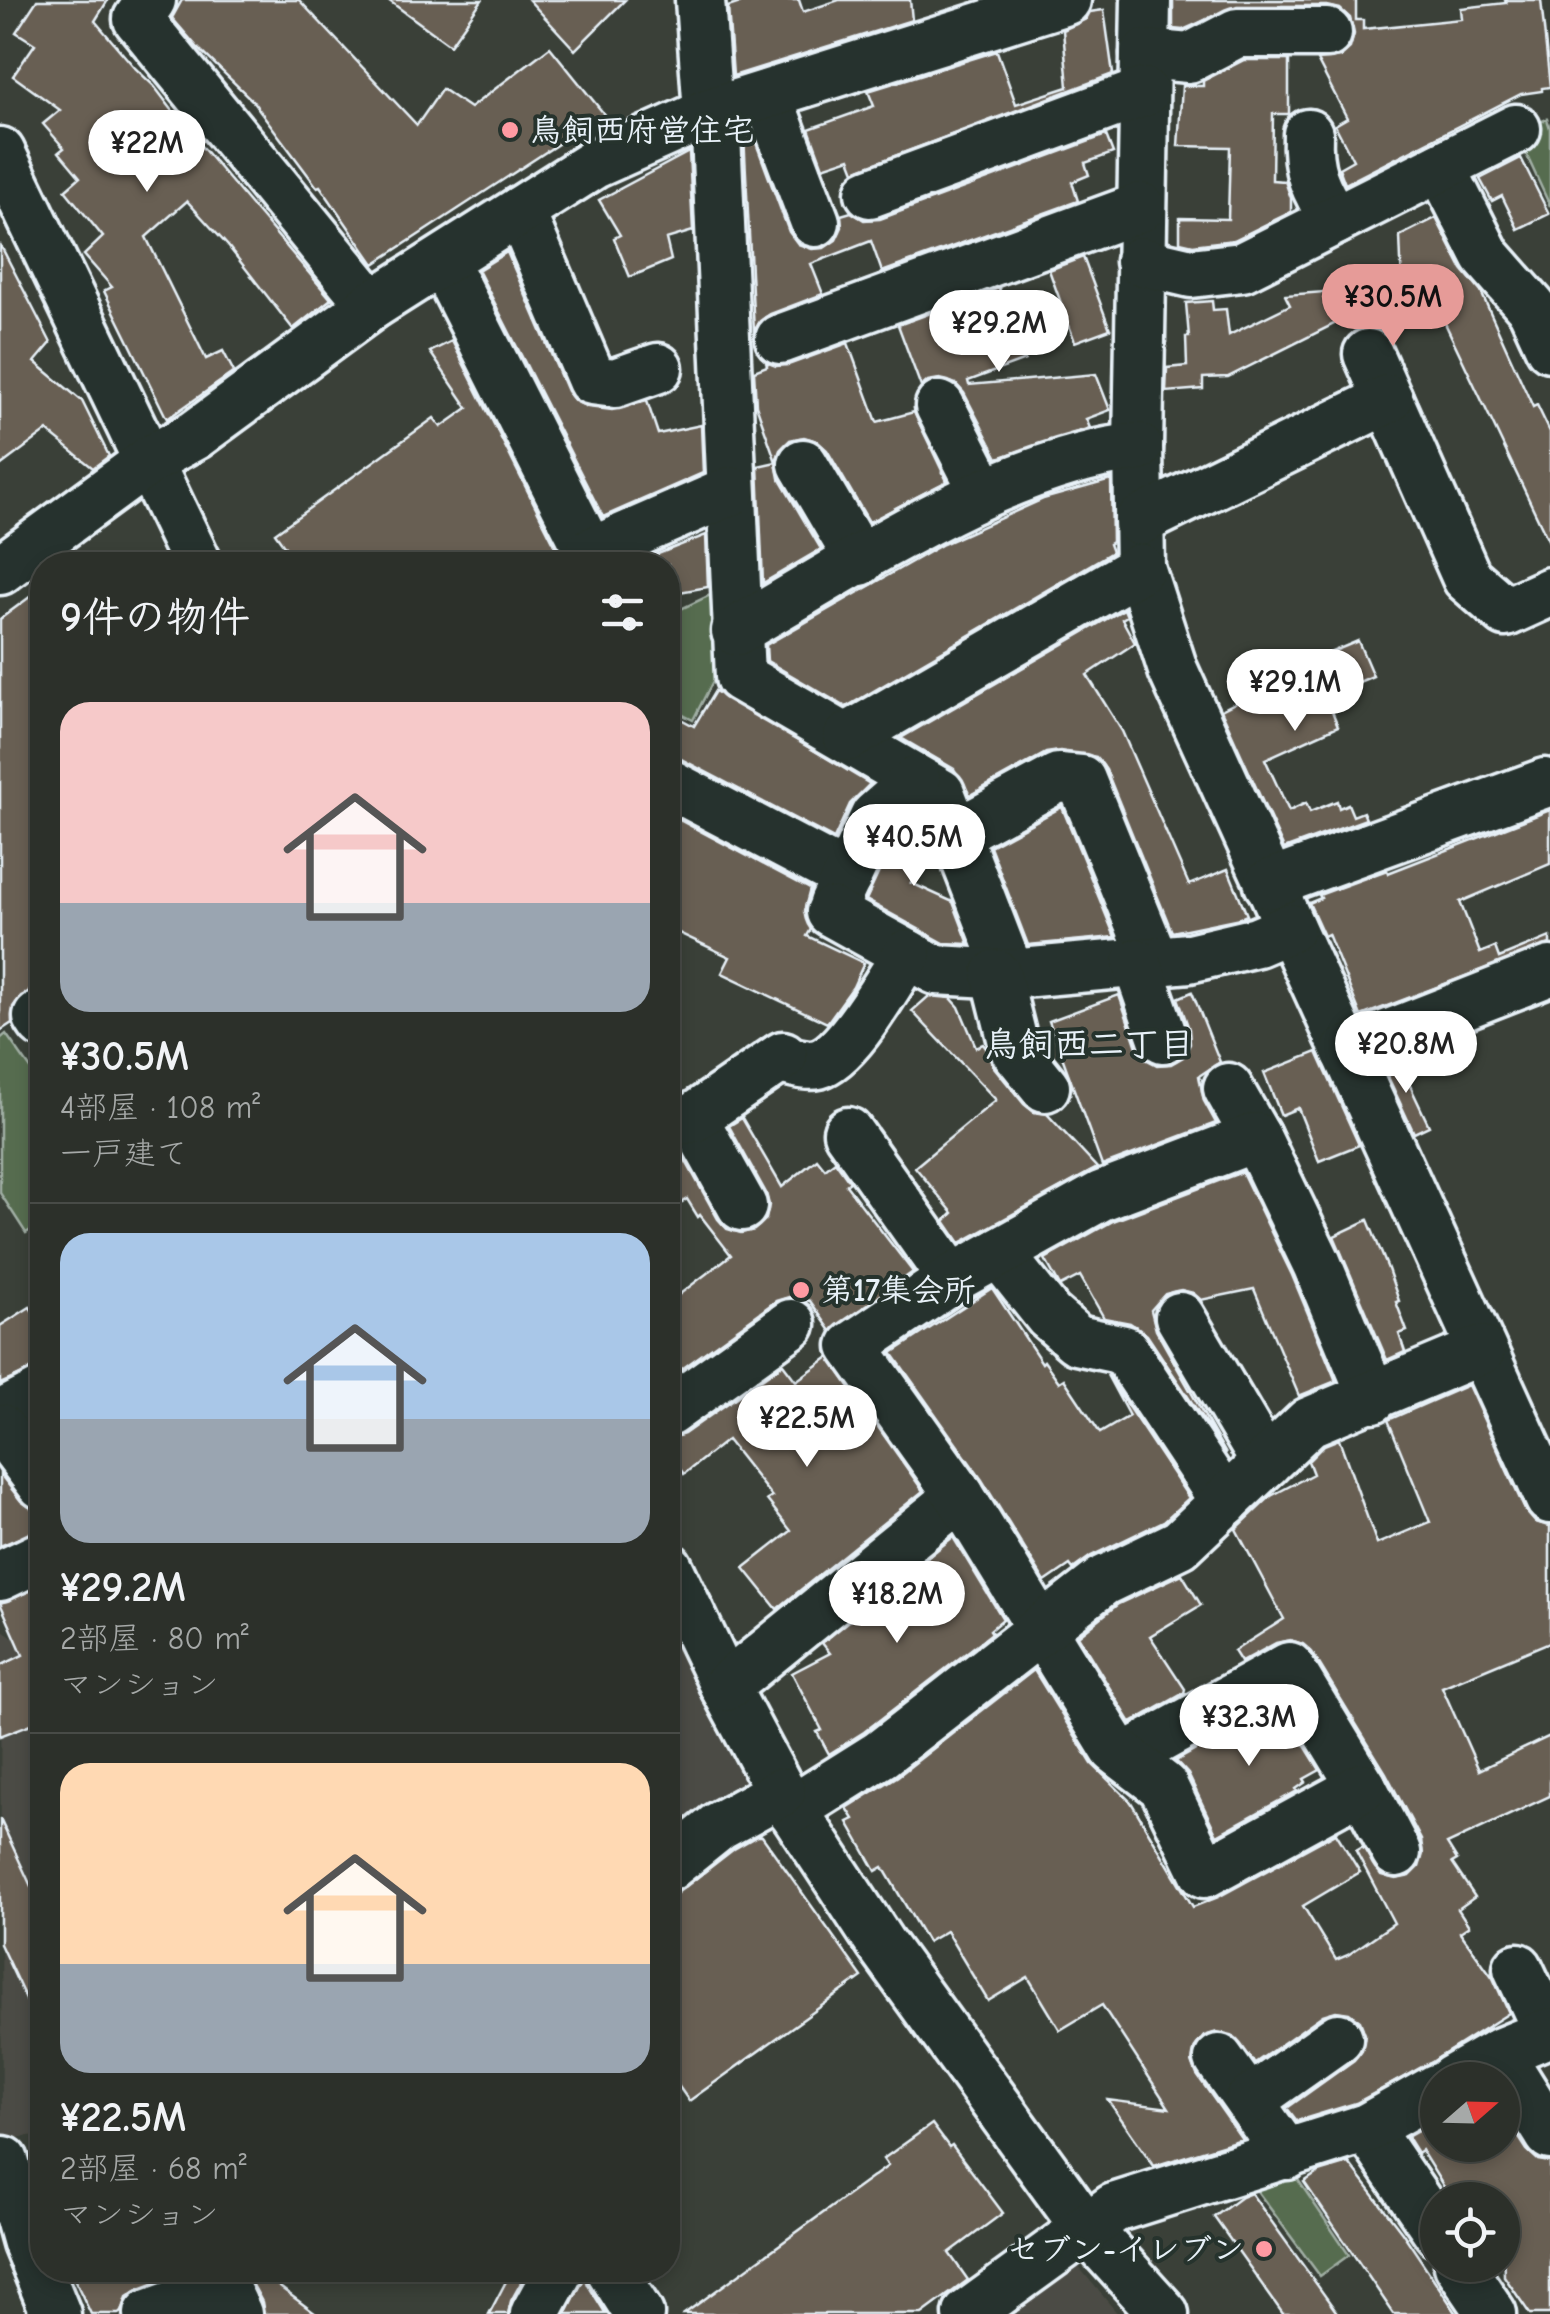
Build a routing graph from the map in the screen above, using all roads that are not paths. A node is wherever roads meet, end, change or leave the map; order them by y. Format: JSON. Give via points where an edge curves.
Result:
{"nodes":[{"id":1,"x":151,"y":0,"type":"edge"},
{"id":2,"x":700,"y":0,"type":"edge"},
{"id":3,"x":1066,"y":0,"type":"edge"},
{"id":4,"x":1146,"y":0,"type":"edge"},
{"id":5,"x":998,"y":10,"type":"edge"},
{"id":6,"x":1326,"y":33,"type":"dead end"},
{"id":7,"x":1144,"y":73,"type":"junction"},
{"id":8,"x":766,"y":94,"type":"junction"},
{"id":9,"x":712,"y":112,"type":"junction"},
{"id":10,"x":1516,"y":129,"type":"dead end"},
{"id":11,"x":1308,"y":134,"type":"dead end"},
{"id":12,"x":0,"y":152,"type":"edge"},
{"id":13,"x":1441,"y":166,"type":"junction"},
{"id":14,"x":870,"y":192,"type":"dead end"},
{"id":15,"x":1141,"y":207,"type":"junction"},
{"id":16,"x":520,"y":211,"type":"junction"},
{"id":17,"x":1335,"y":220,"type":"junction"},
{"id":18,"x":815,"y":222,"type":"dead end"},
{"id":19,"x":1140,"y":261,"type":"junction"},
{"id":20,"x":443,"y":262,"type":"junction"},
{"id":21,"x":372,"y":305,"type":"junction"},
{"id":22,"x":780,"y":339,"type":"dead end"},
{"id":23,"x":1550,"y":346,"type":"edge"},
{"id":24,"x":1368,"y":354,"type":"dead end"},
{"id":25,"x":658,"y":368,"type":"dead end"},
{"id":26,"x":1388,"y":399,"type":"junction"},
{"id":27,"x":940,"y":406,"type":"dead end"},
{"id":28,"x":1138,"y":447,"type":"junction"},
{"id":29,"x":150,"y":460,"type":"junction"},
{"id":30,"x":804,"y":464,"type":"dead end"},
{"id":31,"x":730,"y":491,"type":"junction"},
{"id":32,"x":984,"y":492,"type":"junction"},
{"id":33,"x":1139,"y":520,"type":"junction"},
{"id":34,"x":192,"y":552,"type":"edge"},
{"id":35,"x":590,"y":552,"type":"edge"},
{"id":36,"x":608,"y":552,"type":"edge"},
{"id":37,"x":860,"y":561,"type":"junction"},
{"id":38,"x":1140,"y":568,"type":"junction"},
{"id":39,"x":0,"y":570,"type":"edge"},
{"id":40,"x":1550,"y":592,"type":"edge"},
{"id":41,"x":736,"y":631,"type":"junction"},
{"id":42,"x":848,"y":737,"type":"junction"},
{"id":43,"x":916,"y":780,"type":"junction"},
{"id":44,"x":1543,"y":783,"type":"edge"},
{"id":45,"x":680,"y":793,"type":"edge"},
{"id":46,"x":958,"y":833,"type":"junction"},
{"id":47,"x":1269,"y":884,"type":"junction"},
{"id":48,"x":834,"y":905,"type":"junction"},
{"id":49,"x":1290,"y":928,"type":"junction"},
{"id":50,"x":907,"y":954,"type":"junction"},
{"id":51,"x":1146,"y":962,"type":"junction"},
{"id":52,"x":1550,"y":971,"type":"edge"},
{"id":53,"x":1003,"y":974,"type":"junction"},
{"id":54,"x":1164,"y":1038,"type":"dead end"},
{"id":55,"x":1346,"y":1051,"type":"junction"},
{"id":56,"x":1045,"y":1087,"type":"dead end"},
{"id":57,"x":1228,"y":1088,"type":"dead end"},
{"id":58,"x":680,"y":1120,"type":"edge"},
{"id":59,"x":848,"y":1132,"type":"dead end"},
{"id":60,"x":1256,"y":1137,"type":"junction"},
{"id":61,"x":742,"y":1206,"type":"dead end"},
{"id":62,"x":998,"y":1253,"type":"junction"},
{"id":63,"x":952,"y":1279,"type":"junction"},
{"id":64,"x":1180,"y":1317,"type":"dead end"},
{"id":65,"x":791,"y":1324,"type":"dead end"},
{"id":66,"x":1481,"y":1350,"type":"junction"},
{"id":67,"x":1373,"y":1398,"type":"junction"},
{"id":68,"x":30,"y":1399,"type":"edge"},
{"id":69,"x":680,"y":1403,"type":"edge"},
{"id":70,"x":0,"y":1415,"type":"edge"},
{"id":71,"x":0,"y":1428,"type":"edge"},
{"id":72,"x":1266,"y":1463,"type":"junction"},
{"id":73,"x":30,"y":1468,"type":"edge"},
{"id":74,"x":960,"y":1496,"type":"junction"},
{"id":75,"x":1550,"y":1499,"type":"edge"},
{"id":76,"x":1225,"y":1502,"type":"junction"},
{"id":77,"x":30,"y":1562,"type":"edge"},
{"id":78,"x":0,"y":1576,"type":"edge"},
{"id":79,"x":680,"y":1592,"type":"edge"},
{"id":80,"x":1039,"y":1628,"type":"junction"},
{"id":81,"x":725,"y":1688,"type":"junction"},
{"id":82,"x":1126,"y":1757,"type":"junction"},
{"id":83,"x":1362,"y":1786,"type":"junction"},
{"id":84,"x":786,"y":1801,"type":"junction"},
{"id":85,"x":1396,"y":1852,"type":"dead end"},
{"id":86,"x":680,"y":1857,"type":"edge"},
{"id":87,"x":1518,"y":1968,"type":"dead end"},
{"id":88,"x":1549,"y":2032,"type":"edge"},
{"id":89,"x":1338,"y":2038,"type":"dead end"},
{"id":90,"x":1499,"y":2053,"type":"junction"},
{"id":91,"x":1219,"y":2059,"type":"dead end"},
{"id":92,"x":1483,"y":2062,"type":"edge"},
{"id":93,"x":1420,"y":2098,"type":"edge"},
{"id":94,"x":1249,"y":2101,"type":"junction"},
{"id":95,"x":1368,"y":2128,"type":"junction"},
{"id":96,"x":1550,"y":2135,"type":"edge"},
{"id":97,"x":1287,"y":2155,"type":"junction"},
{"id":98,"x":16,"y":2158,"type":"edge"},
{"id":99,"x":1420,"y":2205,"type":"edge"},
{"id":100,"x":1085,"y":2227,"type":"junction"},
{"id":101,"x":15,"y":2255,"type":"edge"},
{"id":102,"x":30,"y":2277,"type":"edge"},
{"id":103,"x":34,"y":2282,"type":"edge"},
{"id":104,"x":553,"y":2282,"type":"edge"},
{"id":105,"x":619,"y":2282,"type":"edge"},
{"id":106,"x":1471,"y":2282,"type":"edge"},
{"id":107,"x":228,"y":2290,"type":"edge"},
{"id":108,"x":56,"y":2314,"type":"edge"},
{"id":109,"x":149,"y":2314,"type":"edge"},
{"id":110,"x":536,"y":2314,"type":"edge"},
{"id":111,"x":639,"y":2314,"type":"edge"},
{"id":112,"x":968,"y":2314,"type":"edge"},
{"id":113,"x":1164,"y":2314,"type":"edge"},
{"id":114,"x":1492,"y":2314,"type":"edge"}],
"edges":[{"from":1,"to":21,"type":"street","via":[[138,19]]},
{"from":2,"to":9,"type":"street"},
{"from":3,"to":5,"type":"street"},
{"from":4,"to":7,"type":"street"},
{"from":5,"to":8,"type":"street"},
{"from":6,"to":7,"type":"street","via":[[1236,33]]},
{"from":7,"to":14,"type":"street"},
{"from":7,"to":15,"type":"street"},
{"from":8,"to":9,"type":"street"},
{"from":8,"to":18,"type":"street"},
{"from":9,"to":16,"type":"street","via":[[594,164]]},
{"from":9,"to":31,"type":"street"},
{"from":10,"to":13,"type":"street"},
{"from":11,"to":17,"type":"street","via":[[1306,162]]},
{"from":12,"to":29,"type":"street"},
{"from":13,"to":17,"type":"street"},
{"from":13,"to":23,"type":"street","via":[[1486,256],[1532,308]]},
{"from":15,"to":19,"type":"street"},
{"from":15,"to":22,"type":"street"},
{"from":16,"to":20,"type":"street"},
{"from":16,"to":25,"type":"street","via":[[592,380],[615,383]]},
{"from":17,"to":19,"type":"street","via":[[1266,257],[1216,272]]},
{"from":19,"to":28,"type":"street"},
{"from":20,"to":21,"type":"street"},
{"from":20,"to":35,"type":"street"},
{"from":21,"to":29,"type":"street","via":[[196,434]]},
{"from":24,"to":26,"type":"street"},
{"from":26,"to":33,"type":"street"},
{"from":26,"to":40,"type":"street","via":[[1468,578],[1506,612]]},
{"from":27,"to":32,"type":"street"},
{"from":28,"to":32,"type":"street","via":[[1100,451]]},
{"from":28,"to":33,"type":"street"},
{"from":29,"to":34,"type":"street"},
{"from":29,"to":39,"type":"street"},
{"from":30,"to":37,"type":"street"},
{"from":31,"to":36,"type":"street"},
{"from":31,"to":41,"type":"street"},
{"from":32,"to":37,"type":"street"},
{"from":33,"to":38,"type":"street"},
{"from":37,"to":41,"type":"street"},
{"from":38,"to":42,"type":"street"},
{"from":38,"to":47,"type":"street","via":[[1173,670]]},
{"from":41,"to":42,"type":"street","via":[[740,677]]},
{"from":42,"to":43,"type":"street"},
{"from":43,"to":46,"type":"street","via":[[940,793]]},
{"from":43,"to":48,"type":"street","via":[[875,816]]},
{"from":44,"to":47,"type":"street"},
{"from":45,"to":48,"type":"street"},
{"from":46,"to":51,"type":"street","via":[[1058,778],[1080,780]]},
{"from":46,"to":53,"type":"street"},
{"from":47,"to":49,"type":"street"},
{"from":48,"to":50,"type":"street"},
{"from":49,"to":51,"type":"street","via":[[1190,958]]},
{"from":49,"to":55,"type":"street"},
{"from":50,"to":53,"type":"street","via":[[936,970]]},
{"from":50,"to":58,"type":"street","via":[[830,1058],[813,1066],[781,1058]]},
{"from":51,"to":53,"type":"street"},
{"from":51,"to":54,"type":"street"},
{"from":52,"to":55,"type":"street"},
{"from":53,"to":56,"type":"street","via":[[1015,1050]]},
{"from":55,"to":66,"type":"street"},
{"from":57,"to":60,"type":"street"},
{"from":58,"to":61,"type":"street"},
{"from":59,"to":63,"type":"street"},
{"from":60,"to":62,"type":"street","via":[[1101,1196]]},
{"from":60,"to":67,"type":"street"},
{"from":62,"to":63,"type":"street"},
{"from":62,"to":76,"type":"street","via":[[1077,1340],[1124,1350]]},
{"from":63,"to":74,"type":"street","via":[[852,1346]]},
{"from":64,"to":72,"type":"street"},
{"from":65,"to":69,"type":"street"},
{"from":66,"to":67,"type":"street"},
{"from":66,"to":75,"type":"street"},
{"from":67,"to":72,"type":"street","via":[[1309,1422]]},
{"from":68,"to":70,"type":"street"},
{"from":71,"to":73,"type":"street"},
{"from":72,"to":76,"type":"street"},
{"from":74,"to":80,"type":"street"},
{"from":74,"to":81,"type":"street"},
{"from":76,"to":80,"type":"street","via":[[1180,1544],[1103,1581]]},
{"from":77,"to":78,"type":"street"},
{"from":79,"to":81,"type":"street"},
{"from":80,"to":82,"type":"street","via":[[1114,1749]]},
{"from":80,"to":84,"type":"street","via":[[881,1754]]},
{"from":81,"to":84,"type":"street"},
{"from":82,"to":83,"type":"street","via":[[1163,1786],[1205,1873]]},
{"from":82,"to":83,"type":"street","via":[[1289,1668]]},
{"from":83,"to":85,"type":"street"},
{"from":84,"to":86,"type":"street","via":[[719,1826]]},
{"from":84,"to":100,"type":"street"},
{"from":87,"to":88,"type":"street"},
{"from":88,"to":90,"type":"street"},
{"from":89,"to":94,"type":"street"},
{"from":90,"to":92,"type":"street"},
{"from":90,"to":96,"type":"street"},
{"from":91,"to":94,"type":"street"},
{"from":93,"to":95,"type":"street"},
{"from":94,"to":97,"type":"street"},
{"from":95,"to":97,"type":"street"},
{"from":95,"to":99,"type":"street"},
{"from":97,"to":100,"type":"street","via":[[1114,2208]]},
{"from":98,"to":101,"type":"street"},
{"from":100,"to":112,"type":"street"},
{"from":100,"to":113,"type":"street"},
{"from":101,"to":102,"type":"street"},
{"from":103,"to":108,"type":"street"},
{"from":104,"to":110,"type":"street"},
{"from":105,"to":111,"type":"street"},
{"from":106,"to":114,"type":"street"},
{"from":107,"to":109,"type":"street"}]}
